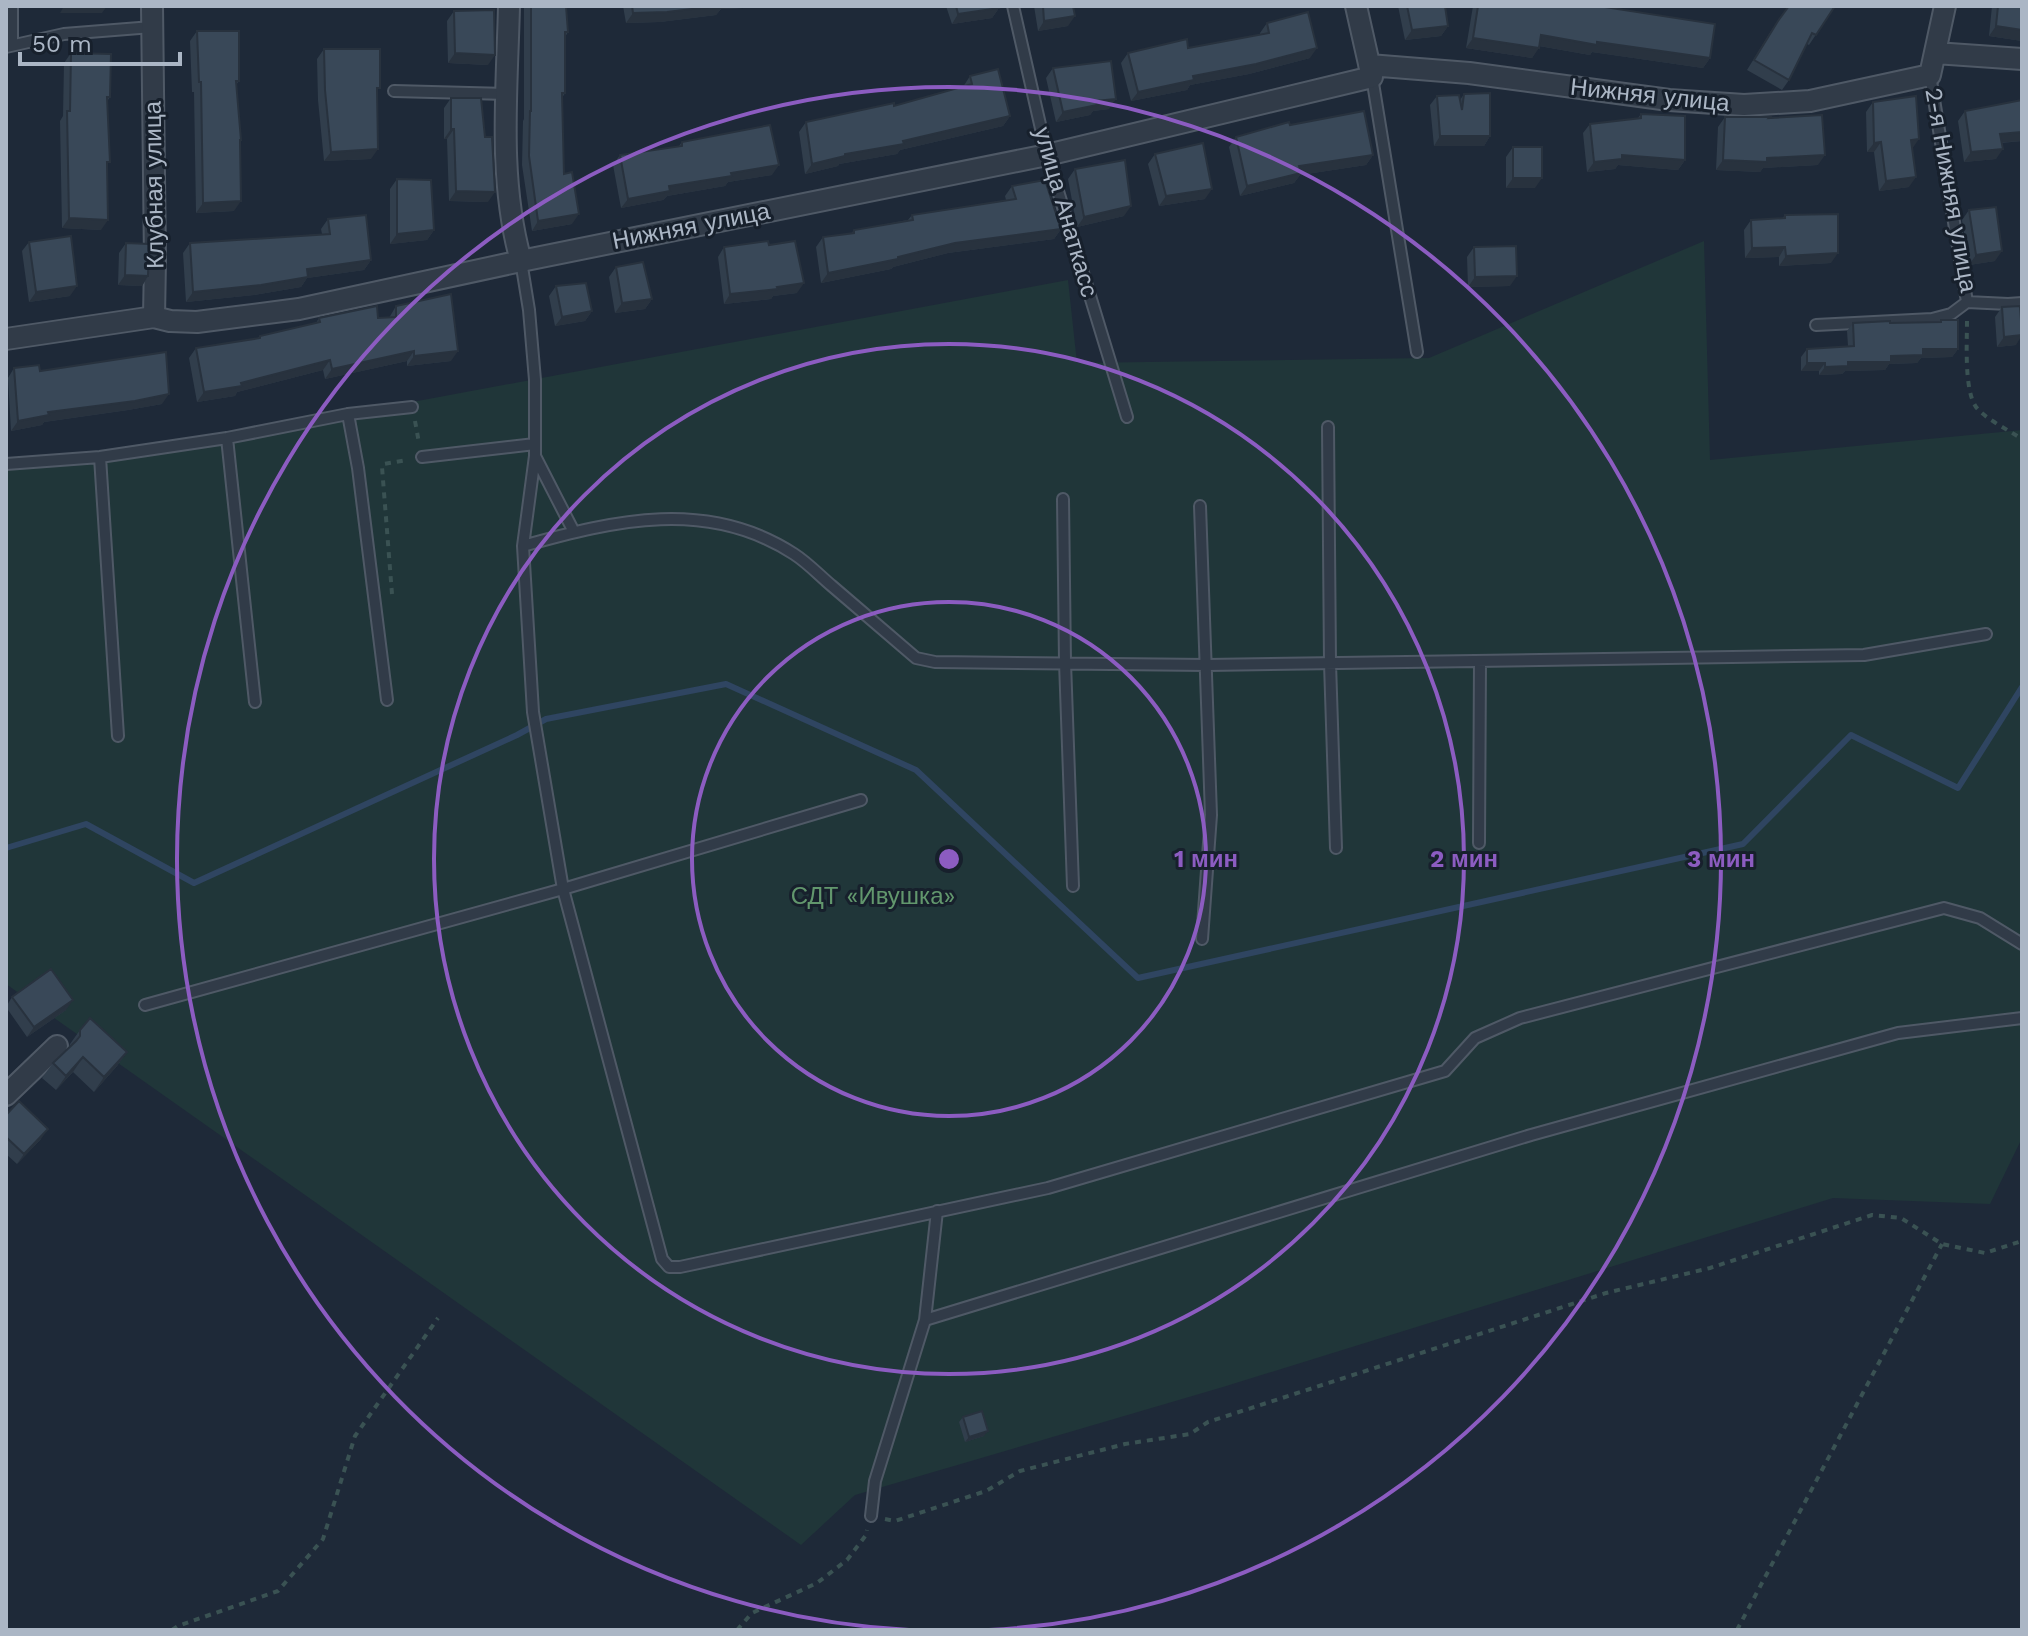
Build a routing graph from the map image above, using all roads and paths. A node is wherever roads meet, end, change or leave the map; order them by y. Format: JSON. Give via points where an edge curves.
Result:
{"nodes":[{"id":1,"x":12,"y":6,"type":"edge"},
{"id":2,"x":152,"y":6,"type":"edge"},
{"id":3,"x":509,"y":6,"type":"edge"},
{"id":4,"x":1013,"y":6,"type":"edge"},
{"id":5,"x":1356,"y":6,"type":"edge"},
{"id":6,"x":1945,"y":6,"type":"edge"},
{"id":7,"x":152,"y":27,"type":"junction"},
{"id":8,"x":9,"y":45,"type":"edge"},
{"id":9,"x":1935,"y":53,"type":"junction"},
{"id":10,"x":2022,"y":59,"type":"edge"},
{"id":11,"x":1370,"y":71,"type":"junction"},
{"id":12,"x":1930,"y":75,"type":"junction"},
{"id":13,"x":394,"y":91,"type":"dead end"},
{"id":14,"x":507,"y":94,"type":"junction"},
{"id":15,"x":1047,"y":155,"type":"junction"},
{"id":16,"x":521,"y":261,"type":"junction"},
{"id":17,"x":1967,"y":302,"type":"junction"},
{"id":18,"x":2022,"y":303,"type":"edge"},
{"id":19,"x":154,"y":317,"type":"junction"},
{"id":20,"x":1816,"y":325,"type":"dead end"},
{"id":21,"x":6,"y":339,"type":"edge"},
{"id":22,"x":1417,"y":352,"type":"dead end"},
{"id":23,"x":412,"y":407,"type":"joint"},
{"id":24,"x":348,"y":414,"type":"junction"},
{"id":25,"x":1127,"y":417,"type":"dead end"},
{"id":26,"x":1328,"y":427,"type":"dead end"},
{"id":27,"x":227,"y":438,"type":"junction"},
{"id":28,"x":2022,"y":439,"type":"edge"},
{"id":29,"x":535,"y":444,"type":"junction"},
{"id":30,"x":535,"y":456,"type":"junction"},
{"id":31,"x":100,"y":457,"type":"junction"},
{"id":32,"x":422,"y":457,"type":"junction"},
{"id":33,"x":6,"y":464,"type":"edge"},
{"id":34,"x":1063,"y":499,"type":"dead end"},
{"id":35,"x":1200,"y":506,"type":"dead end"},
{"id":36,"x":574,"y":532,"type":"junction"},
{"id":37,"x":523,"y":546,"type":"junction"},
{"id":38,"x":392,"y":601,"type":"dead end"},
{"id":39,"x":1986,"y":634,"type":"dead end"},
{"id":40,"x":1480,"y":661,"type":"junction"},
{"id":41,"x":1065,"y":662,"type":"junction"},
{"id":42,"x":1330,"y":663,"type":"junction"},
{"id":43,"x":1207,"y":665,"type":"junction"},
{"id":44,"x":387,"y":700,"type":"dead end"},
{"id":45,"x":255,"y":702,"type":"dead end"},
{"id":46,"x":118,"y":736,"type":"dead end"},
{"id":47,"x":861,"y":800,"type":"dead end"},
{"id":48,"x":1479,"y":843,"type":"dead end"},
{"id":49,"x":1336,"y":848,"type":"dead end"},
{"id":50,"x":1073,"y":886,"type":"dead end"},
{"id":51,"x":563,"y":889,"type":"junction"},
{"id":52,"x":1202,"y":939,"type":"dead end"},
{"id":53,"x":2022,"y":944,"type":"edge"},
{"id":54,"x":145,"y":1005,"type":"dead end"},
{"id":55,"x":2022,"y":1018,"type":"edge"},
{"id":56,"x":57,"y":1046,"type":"dead end"},
{"id":57,"x":6,"y":1095,"type":"edge"},
{"id":58,"x":937,"y":1211,"type":"junction"},
{"id":59,"x":2022,"y":1241,"type":"edge"},
{"id":60,"x":1942,"y":1244,"type":"junction"},
{"id":61,"x":438,"y":1318,"type":"dead end"},
{"id":62,"x":925,"y":1320,"type":"junction"},
{"id":63,"x":871,"y":1516,"type":"junction"},
{"id":64,"x":172,"y":1630,"type":"edge"},
{"id":65,"x":737,"y":1630,"type":"edge"},
{"id":66,"x":1737,"y":1630,"type":"edge"}],
"edges":[{"from":1,"to":8,"type":"lane"},
{"from":2,"to":7,"type":"street","name":"Клубная улица"},
{"from":3,"to":14,"type":"street"},
{"from":4,"to":15,"type":"lane","name":"улица Анаткасс"},
{"from":5,"to":11,"type":"street"},
{"from":6,"to":9,"type":"street"},
{"from":7,"to":8,"type":"lane","via":[[64,34]]},
{"from":7,"to":19,"type":"street","name":"Клубная улица"},
{"from":9,"to":10,"type":"street"},
{"from":9,"to":12,"type":"street"},
{"from":11,"to":12,"type":"street","name":"Нижняя улица","via":[[1469,73],[1744,105],[1810,101]]},
{"from":11,"to":15,"type":"street","name":"Нижняя улица"},
{"from":11,"to":22,"type":"lane"},
{"from":12,"to":17,"type":"lane","name":"2-я Нижняя улица"},
{"from":13,"to":14,"type":"lane"},
{"from":14,"to":16,"type":"street","via":[[507,186]]},
{"from":15,"to":16,"type":"street","name":"Нижняя улица"},
{"from":15,"to":25,"type":"lane","name":"улица Анаткасс"},
{"from":16,"to":19,"type":"street","name":"Нижняя улица","via":[[299,309],[197,322]]},
{"from":16,"to":29,"type":"lane","via":[[533,352]]},
{"from":17,"to":18,"type":"lane","name":"2-я Нижняя улица"},
{"from":17,"to":20,"type":"lane","via":[[1932,319]]},
{"from":17,"to":28,"type":"path","via":[[1971,398],[1977,410]]},
{"from":19,"to":21,"type":"street","name":"Нижняя улица"},
{"from":23,"to":24,"type":"lane"},
{"from":23,"to":32,"type":"path"},
{"from":24,"to":27,"type":"lane"},
{"from":24,"to":44,"type":"lane"},
{"from":26,"to":42,"type":"lane"},
{"from":27,"to":31,"type":"lane"},
{"from":27,"to":45,"type":"lane"},
{"from":29,"to":30,"type":"lane"},
{"from":29,"to":32,"type":"lane"},
{"from":30,"to":36,"type":"lane"},
{"from":30,"to":37,"type":"lane"},
{"from":31,"to":33,"type":"lane"},
{"from":31,"to":46,"type":"lane"},
{"from":32,"to":38,"type":"path","via":[[382,467]]},
{"from":34,"to":41,"type":"lane"},
{"from":35,"to":43,"type":"lane"},
{"from":36,"to":37,"type":"lane"},
{"from":36,"to":41,"type":"lane","via":[[655,518],[720,523],[795,555],[916,658]]},
{"from":37,"to":51,"type":"lane","via":[[533,712]]},
{"from":39,"to":40,"type":"lane","via":[[1864,655]]},
{"from":40,"to":42,"type":"lane"},
{"from":40,"to":48,"type":"lane"},
{"from":41,"to":43,"type":"lane"},
{"from":41,"to":50,"type":"lane"},
{"from":42,"to":43,"type":"lane"},
{"from":42,"to":49,"type":"lane"},
{"from":43,"to":52,"type":"lane","via":[[1211,815]]},
{"from":47,"to":51,"type":"lane"},
{"from":51,"to":54,"type":"lane"},
{"from":51,"to":58,"type":"lane","via":[[662,1259],[669,1267]]},
{"from":53,"to":58,"type":"lane","via":[[1980,918],[1944,908],[1520,1018],[1475,1038],[1445,1071],[1048,1188]]},
{"from":55,"to":62,"type":"lane","via":[[1898,1033],[1531,1135]]},
{"from":56,"to":57,"type":"street"},
{"from":58,"to":62,"type":"lane"},
{"from":59,"to":60,"type":"path","via":[[1985,1253]]},
{"from":60,"to":63,"type":"path","via":[[1901,1218],[1872,1215],[1710,1268],[1577,1302],[1208,1422],[1190,1434],[1125,1444],[1020,1471],[986,1491],[895,1521]]},
{"from":60,"to":66,"type":"path"},
{"from":61,"to":64,"type":"path","via":[[355,1436],[323,1539],[278,1591]]},
{"from":62,"to":63,"type":"lane","via":[[875,1481]]},
{"from":63,"to":65,"type":"path","via":[[866,1535],[847,1560],[817,1583],[752,1613]]}]}
